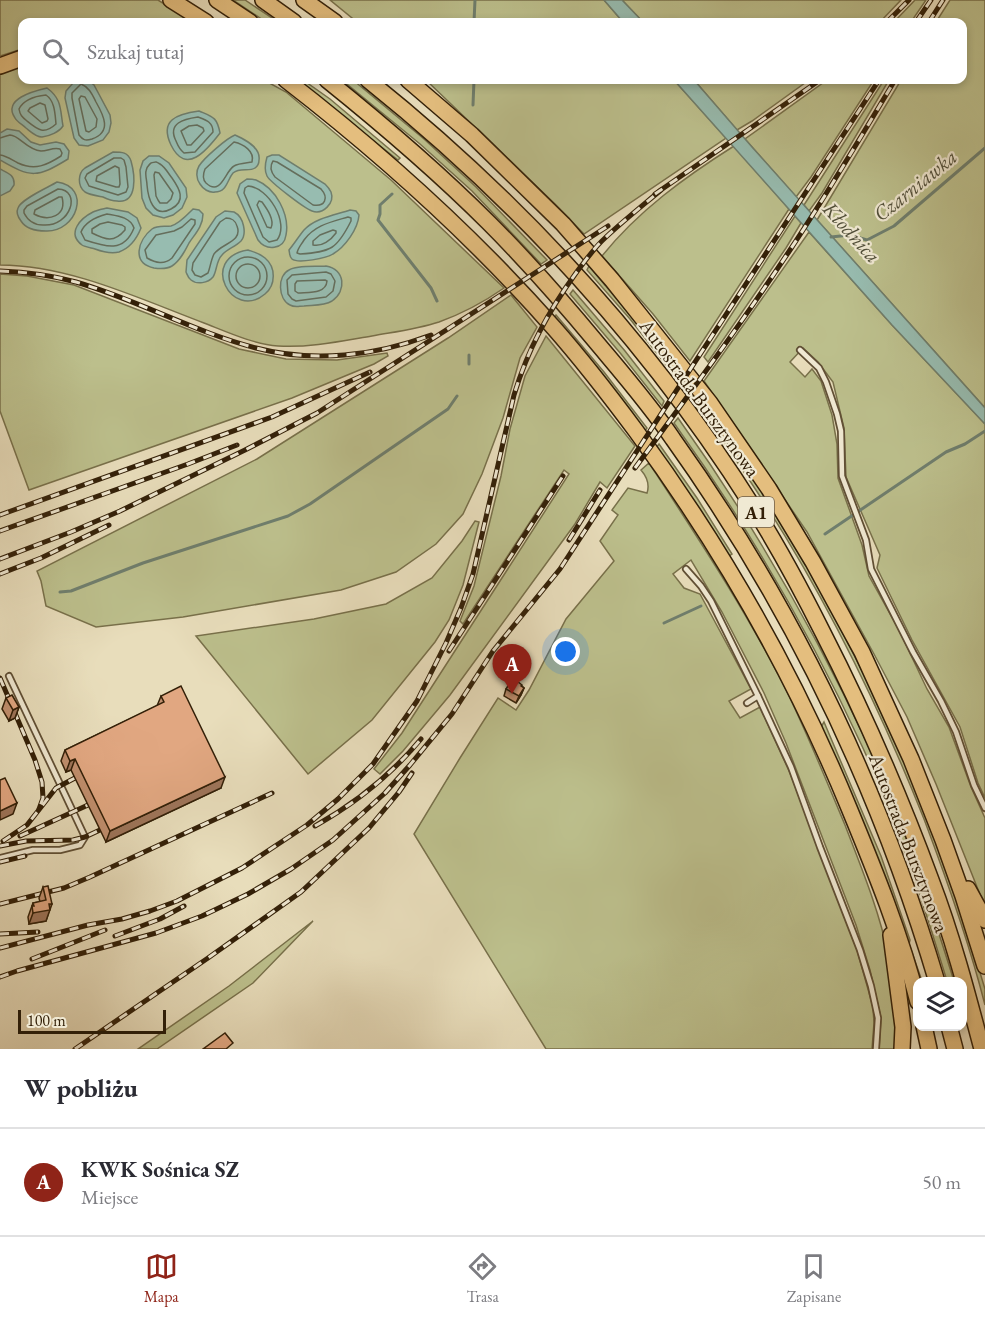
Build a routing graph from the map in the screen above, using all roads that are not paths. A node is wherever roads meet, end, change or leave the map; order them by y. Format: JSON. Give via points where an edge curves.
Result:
{"nodes":[{"id":1,"x":171,"y":0,"type":"edge"},
{"id":2,"x":217,"y":0,"type":"edge"},
{"id":3,"x":263,"y":0,"type":"edge"},
{"id":4,"x":304,"y":0,"type":"edge"},
{"id":5,"x":320,"y":0,"type":"edge"},
{"id":6,"x":200,"y":18,"type":"edge"},
{"id":7,"x":244,"y":18,"type":"edge"},
{"id":8,"x":288,"y":18,"type":"edge"},
{"id":9,"x":329,"y":18,"type":"edge"},
{"id":10,"x":337,"y":18,"type":"edge"},
{"id":11,"x":18,"y":59,"type":"edge"},
{"id":12,"x":0,"y":66,"type":"edge"},
{"id":13,"x":291,"y":84,"type":"edge"},
{"id":14,"x":332,"y":84,"type":"edge"},
{"id":15,"x":373,"y":84,"type":"edge"},
{"id":16,"x":413,"y":84,"type":"edge"},
{"id":17,"x":800,"y":350,"type":"dead end"},
{"id":18,"x":686,"y":569,"type":"dead end"},
{"id":19,"x":9,"y":676,"type":"dead end"},
{"id":20,"x":758,"y":696,"type":"junction"},
{"id":21,"x":747,"y":703,"type":"dead end"},
{"id":22,"x":985,"y":808,"type":"edge"},
{"id":23,"x":943,"y":840,"type":"junction"},
{"id":24,"x":0,"y":858,"type":"edge"},
{"id":25,"x":887,"y":905,"type":"junction"},
{"id":26,"x":985,"y":921,"type":"edge"},
{"id":27,"x":985,"y":966,"type":"edge"},
{"id":28,"x":936,"y":977,"type":"edge"},
{"id":29,"x":913,"y":983,"type":"edge"},
{"id":30,"x":925,"y":1031,"type":"edge"},
{"id":31,"x":950,"y":1031,"type":"edge"},
{"id":32,"x":876,"y":1049,"type":"edge"},
{"id":33,"x":902,"y":1049,"type":"edge"},
{"id":34,"x":929,"y":1049,"type":"edge"},
{"id":35,"x":955,"y":1049,"type":"edge"},
{"id":36,"x":982,"y":1049,"type":"edge"}],
"edges":[{"from":1,"to":6,"type":"highway"},
{"from":2,"to":7,"type":"highway"},
{"from":3,"to":8,"type":"highway"},
{"from":4,"to":9,"type":"highway"},
{"from":5,"to":10,"type":"highway"},
{"from":11,"to":12,"type":"highway"},
{"from":13,"to":25,"type":"highway","via":[[355,134],[459,227],[555,329],[653,454],[724,560],[788,674],[834,770]]},
{"from":14,"to":28,"type":"highway","name":"Autostrada Bursztynowa","number":"A1","via":[[410,148],[489,222],[625,376],[673,438],[767,585],[835,713],[885,827]]},
{"from":15,"to":36,"type":"highway","name":"Autostrada Bursztynowa","number":"A1","via":[[448,147],[595,295],[648,358],[754,509],[797,581],[877,746],[932,882]]},
{"from":16,"to":23,"type":"highway","via":[[472,135],[563,224],[710,403],[780,508],[846,622],[911,759]]},
{"from":17,"to":22,"type":"lane","via":[[819,368],[837,414],[842,476],[866,540],[871,569],[956,732]]},
{"from":18,"to":20,"type":"lane","via":[[711,602]]},
{"from":19,"to":24,"type":"lane","via":[[85,837],[80,845],[60,850],[33,850]]},
{"from":20,"to":21,"type":"lane"},
{"from":20,"to":32,"type":"lane","via":[[791,767],[860,950],[878,1018]]},
{"from":23,"to":26,"type":"highway"},
{"from":23,"to":27,"type":"highway"},
{"from":25,"to":29,"type":"highway"},
{"from":25,"to":33,"type":"highway","via":[[903,1027]]},
{"from":30,"to":34,"type":"highway"},
{"from":31,"to":35,"type":"highway"}]}
